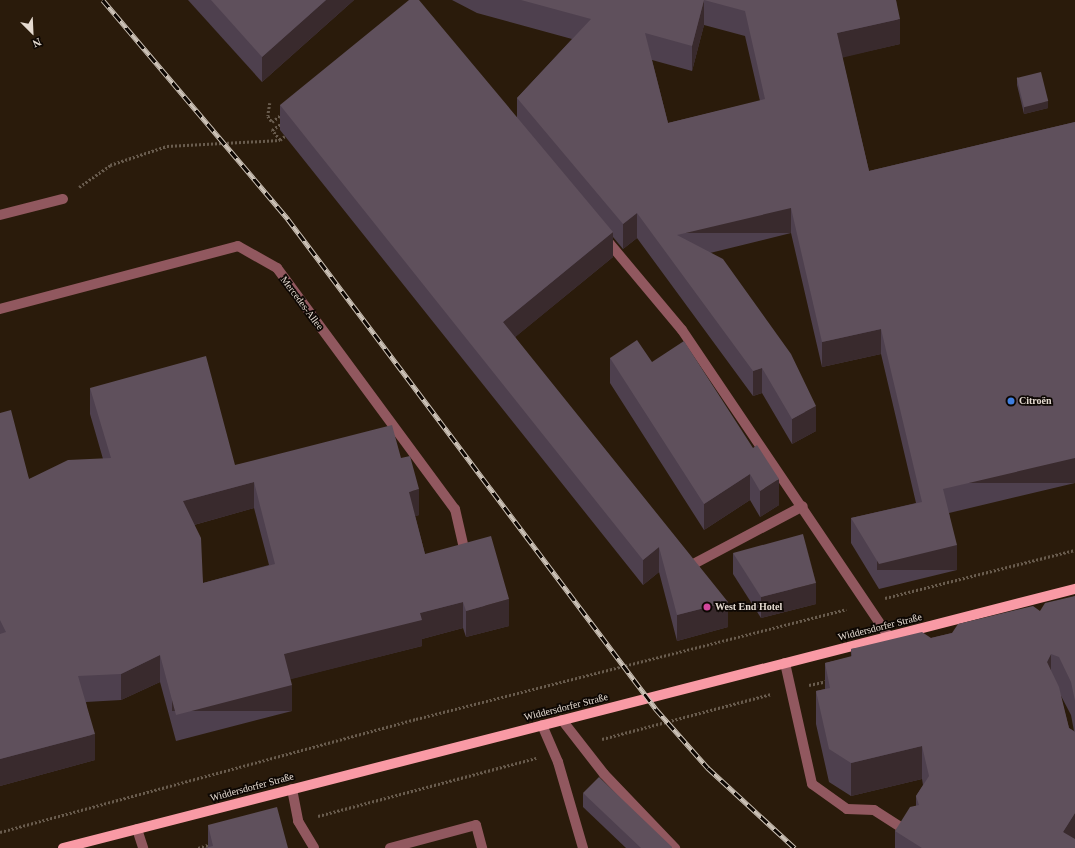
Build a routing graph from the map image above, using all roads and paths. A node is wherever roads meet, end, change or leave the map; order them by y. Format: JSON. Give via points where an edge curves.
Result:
{"nodes":[{"id":1,"x":270,"y":102,"type":"dead end"},
{"id":2,"x":287,"y":110,"type":"edge"},
{"id":3,"x":286,"y":119,"type":"edge"},
{"id":4,"x":285,"y":136,"type":"edge"},
{"id":5,"x":280,"y":140,"type":"junction"},
{"id":6,"x":63,"y":199,"type":"joint"},
{"id":7,"x":0,"y":215,"type":"edge"},
{"id":8,"x":599,"y":232,"type":"edge"},
{"id":9,"x":0,"y":309,"type":"edge"},
{"id":10,"x":803,"y":506,"type":"junction"},
{"id":11,"x":1075,"y":551,"type":"edge"},
{"id":12,"x":466,"y":560,"type":"edge"},
{"id":13,"x":686,"y":568,"type":"edge"},
{"id":14,"x":1075,"y":589,"type":"edge"},
{"id":15,"x":1030,"y":601,"type":"junction"},
{"id":16,"x":868,"y":603,"type":"junction"},
{"id":17,"x":1034,"y":615,"type":"edge"},
{"id":18,"x":889,"y":637,"type":"junction"},
{"id":19,"x":785,"y":664,"type":"junction"},
{"id":20,"x":837,"y":678,"type":"edge"},
{"id":21,"x":791,"y":690,"type":"junction"},
{"id":22,"x":562,"y":720,"type":"junction"},
{"id":23,"x":542,"y":725,"type":"junction"},
{"id":24,"x":582,"y":745,"type":"junction"},
{"id":25,"x":554,"y":753,"type":"junction"},
{"id":26,"x":292,"y":789,"type":"junction"},
{"id":27,"x":298,"y":821,"type":"junction"},
{"id":28,"x":137,"y":829,"type":"junction"},
{"id":29,"x":0,"y":832,"type":"edge"},
{"id":30,"x":913,"y":835,"type":"edge"},
{"id":31,"x":214,"y":844,"type":"edge"},
{"id":32,"x":63,"y":848,"type":"edge"},
{"id":33,"x":142,"y":848,"type":"edge"},
{"id":34,"x":198,"y":848,"type":"edge"},
{"id":35,"x":314,"y":848,"type":"edge"},
{"id":36,"x":390,"y":848,"type":"edge"},
{"id":37,"x":482,"y":848,"type":"edge"},
{"id":38,"x":584,"y":848,"type":"edge"},
{"id":39,"x":675,"y":848,"type":"edge"}],
"edges":[{"from":1,"to":2,"type":"path","via":[[268,116],[272,122]]},
{"from":3,"to":5,"type":"path","via":[[272,130]]},
{"from":4,"to":5,"type":"path"},
{"from":5,"to":6,"type":"path","via":[[167,146],[110,165]]},
{"from":6,"to":7,"type":"lane"},
{"from":8,"to":10,"type":"lane","via":[[682,330]]},
{"from":9,"to":12,"type":"lane","name":"Mercedes-Allee","via":[[238,246],[276,268],[455,509]]},
{"from":10,"to":13,"type":"lane"},
{"from":10,"to":16,"type":"lane"},
{"from":11,"to":16,"type":"path"},
{"from":14,"to":15,"type":"main road","name":"Widdersdorfer Straße"},
{"from":15,"to":17,"type":"lane"},
{"from":15,"to":18,"type":"main road","name":"Widdersdorfer Straße"},
{"from":16,"to":18,"type":"lane"},
{"from":16,"to":29,"type":"path","via":[[577,677]]},
{"from":18,"to":19,"type":"main road","name":"Widdersdorfer Straße"},
{"from":19,"to":21,"type":"lane"},
{"from":19,"to":22,"type":"main road","name":"Widdersdorfer Straße"},
{"from":20,"to":21,"type":"path"},
{"from":21,"to":24,"type":"path"},
{"from":21,"to":30,"type":"lane","via":[[812,784],[847,809],[874,810]]},
{"from":22,"to":23,"type":"main road","name":"Widdersdorfer Straße"},
{"from":22,"to":24,"type":"lane"},
{"from":23,"to":25,"type":"lane"},
{"from":23,"to":26,"type":"main road","name":"Widdersdorfer Straße"},
{"from":24,"to":39,"type":"lane"},
{"from":25,"to":27,"type":"path"},
{"from":25,"to":38,"type":"lane"},
{"from":26,"to":27,"type":"lane"},
{"from":26,"to":28,"type":"main road","name":"Widdersdorfer Straße"},
{"from":27,"to":35,"type":"lane"},
{"from":28,"to":32,"type":"main road","name":"Widdersdorfer Straße"},
{"from":28,"to":33,"type":"lane"},
{"from":31,"to":34,"type":"path"},
{"from":36,"to":37,"type":"lane","via":[[476,825]]}]}
